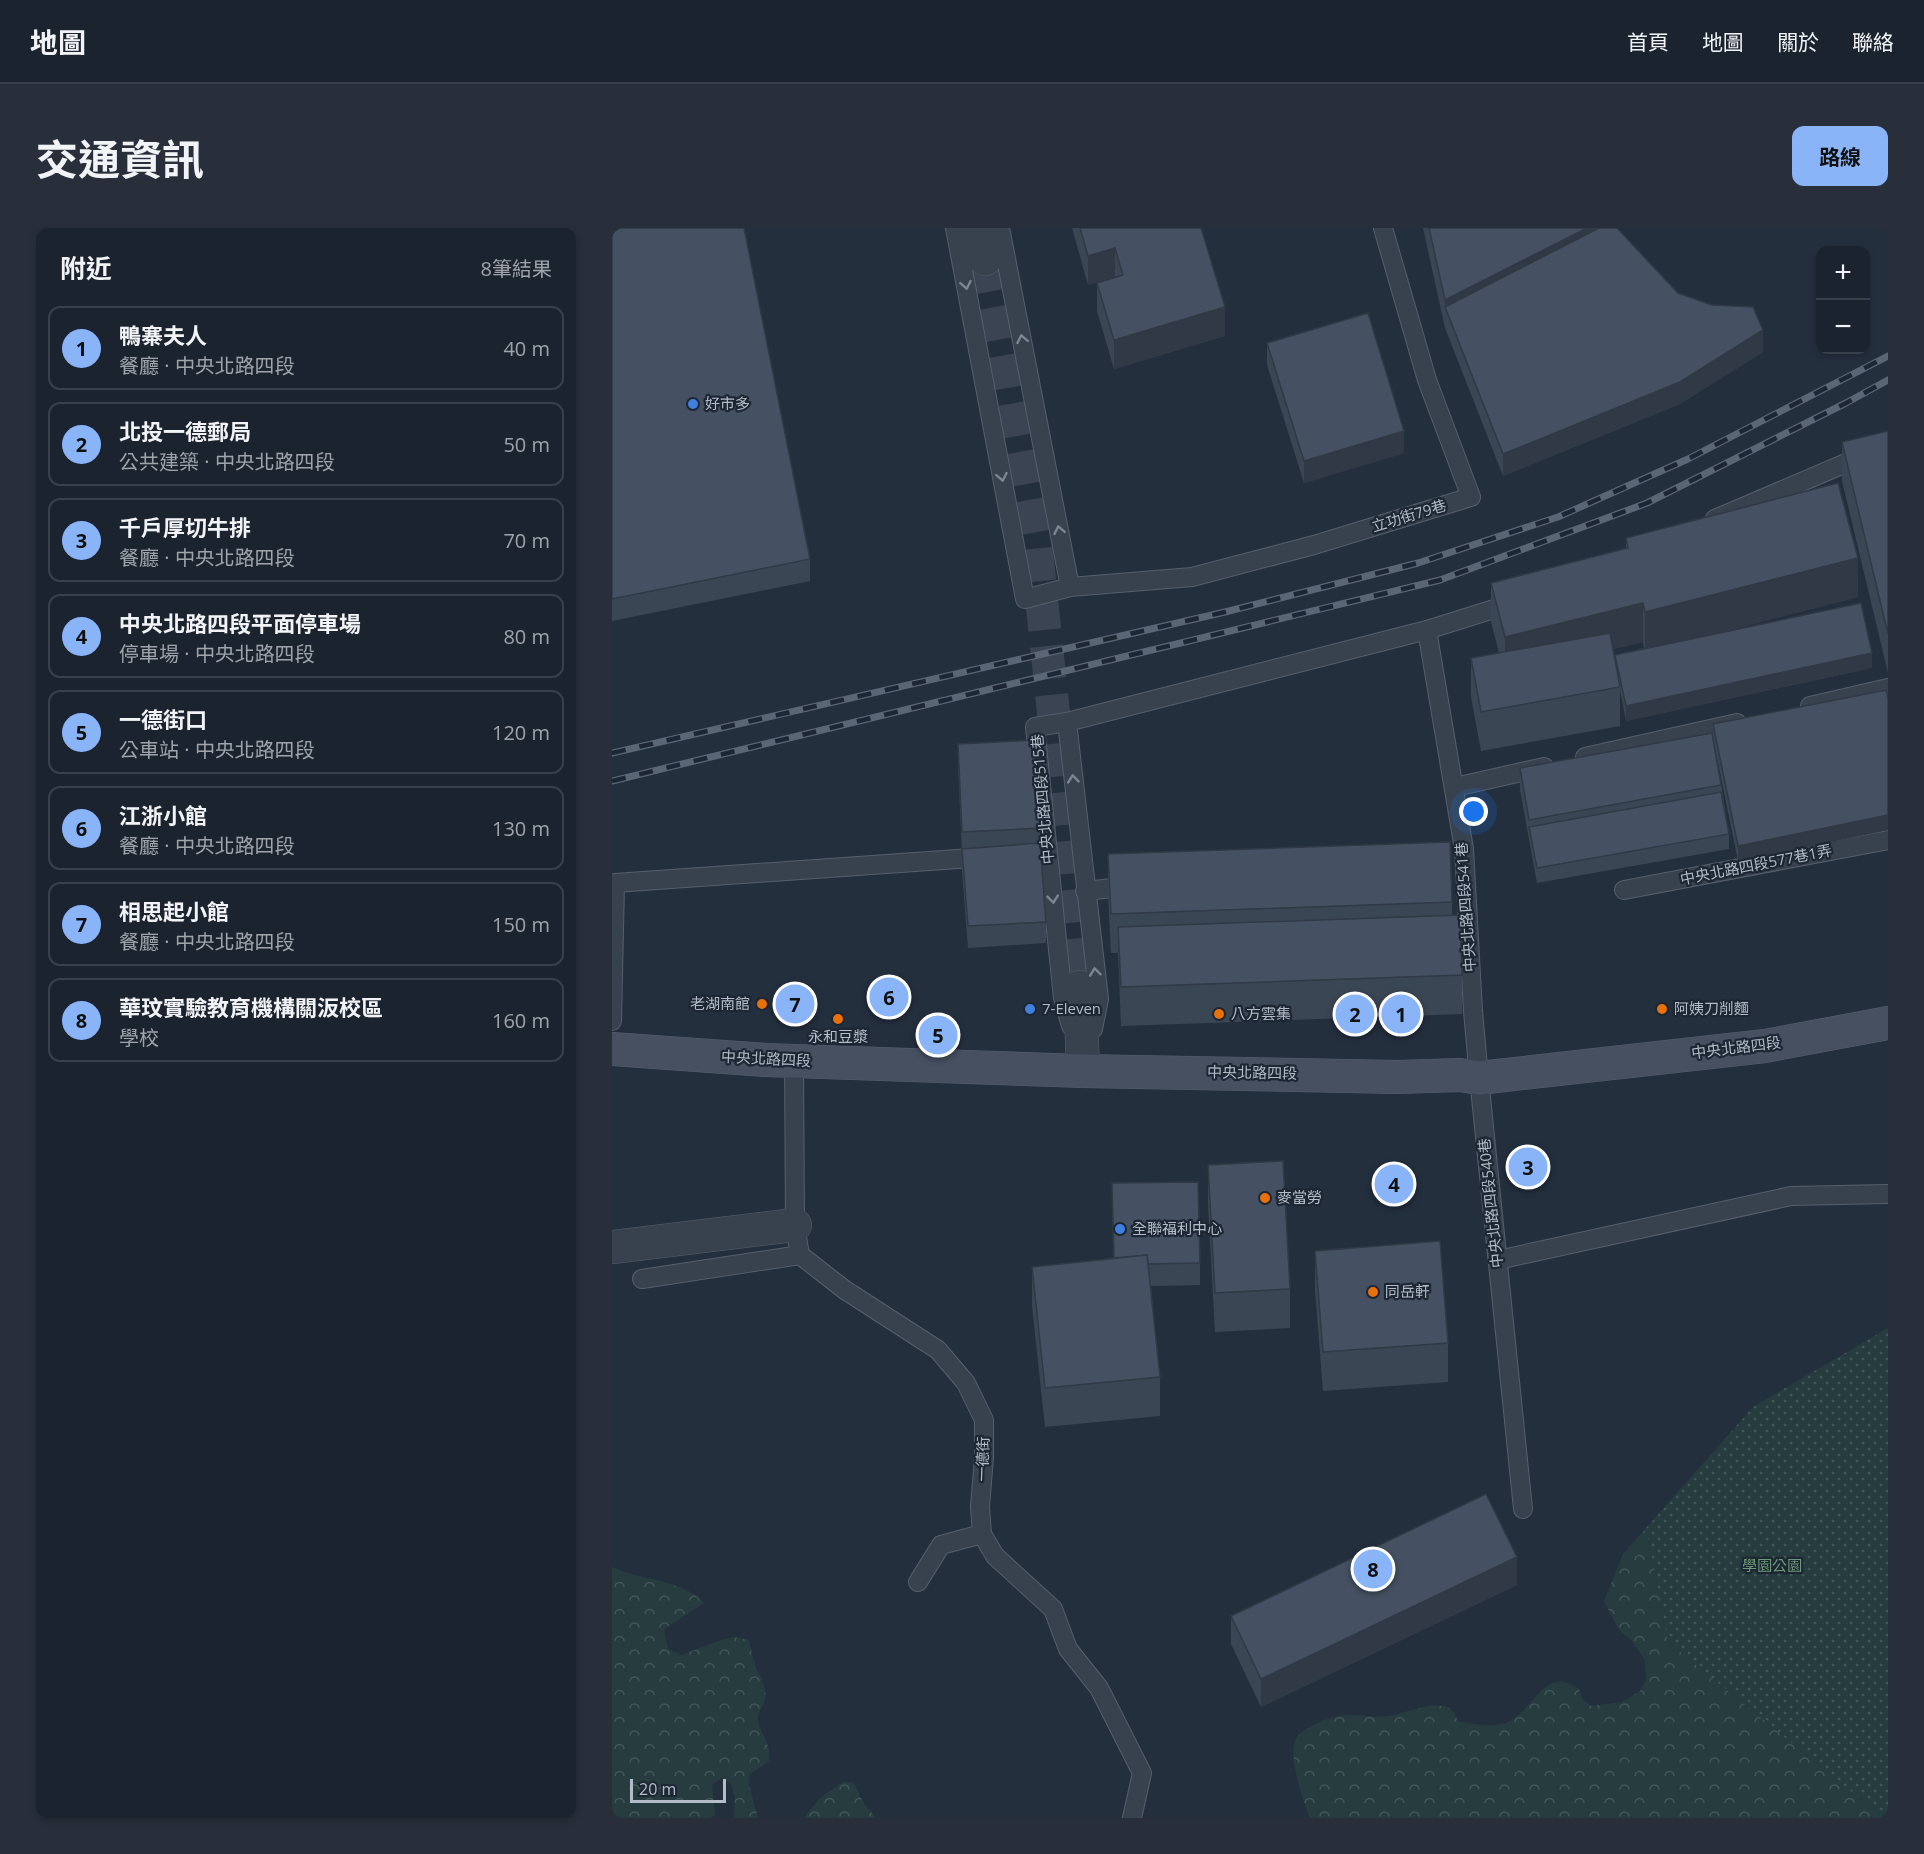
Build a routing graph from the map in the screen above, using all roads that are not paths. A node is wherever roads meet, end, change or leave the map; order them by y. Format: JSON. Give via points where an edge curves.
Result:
{"nodes":[{"id":1,"x":955,"y":228,"type":"edge"},
{"id":2,"x":1000,"y":228,"type":"edge"},
{"id":3,"x":1383,"y":228,"type":"edge"},
{"id":4,"x":1888,"y":445,"type":"edge"},
{"id":5,"x":1702,"y":525,"type":"edge"},
{"id":6,"x":1070,"y":587,"type":"junction"},
{"id":7,"x":1528,"y":598,"type":"edge"},
{"id":8,"x":1427,"y":630,"type":"junction"},
{"id":9,"x":1888,"y":688,"type":"edge"},
{"id":10,"x":1797,"y":709,"type":"edge"},
{"id":11,"x":1751,"y":719,"type":"edge"},
{"id":12,"x":1067,"y":722,"type":"junction"},
{"id":13,"x":1455,"y":787,"type":"junction"},
{"id":14,"x":1888,"y":840,"type":"edge"},
{"id":15,"x":1001,"y":856,"type":"edge"},
{"id":16,"x":1144,"y":884,"type":"edge"},
{"id":17,"x":1085,"y":891,"type":"junction"},
{"id":18,"x":1624,"y":891,"type":"dead end"},
{"id":19,"x":1080,"y":987,"type":"tunnel mouth"},
{"id":20,"x":612,"y":1022,"type":"edge"},
{"id":21,"x":1888,"y":1023,"type":"edge"},
{"id":22,"x":612,"y":1049,"type":"edge"},
{"id":23,"x":794,"y":1060,"type":"junction"},
{"id":24,"x":1083,"y":1071,"type":"junction"},
{"id":25,"x":1479,"y":1078,"type":"junction"},
{"id":26,"x":1888,"y":1194,"type":"edge"},
{"id":27,"x":797,"y":1240,"type":"junction"},
{"id":28,"x":612,"y":1247,"type":"edge"},
{"id":29,"x":1498,"y":1260,"type":"junction"},
{"id":30,"x":642,"y":1279,"type":"dead end"},
{"id":31,"x":1523,"y":1509,"type":"dead end"},
{"id":32,"x":982,"y":1534,"type":"junction"},
{"id":33,"x":918,"y":1582,"type":"dead end"},
{"id":34,"x":1132,"y":1818,"type":"edge"}],
"edges":[{"from":1,"to":6,"type":"lane","one_way":true,"via":[[1025,599]]},
{"from":6,"to":2,"type":"lane","one_way":true},
{"from":3,"to":6,"type":"lane","name":"立功街79巷","via":[[1427,380],[1471,497],[1314,545],[1192,576]]},
{"from":4,"to":5,"type":"lane"},
{"from":7,"to":8,"type":"lane"},
{"from":8,"to":12,"type":"lane"},
{"from":8,"to":13,"type":"lane","name":"中央北路四段541巷"},
{"from":9,"to":10,"type":"lane"},
{"from":11,"to":13,"type":"lane"},
{"from":17,"to":12,"type":"lane","name":"中央北路四段515巷","one_way":true},
{"from":12,"to":24,"type":"lane","name":"中央北路四段515巷","one_way":true,"via":[[1035,727],[1042,853],[1063,998]]},
{"from":13,"to":25,"type":"lane","name":"中央北路四段541巷"},
{"from":14,"to":18,"type":"lane","name":"中央北路四段577巷1弄"},
{"from":15,"to":20,"type":"lane","via":[[615,884]]},
{"from":16,"to":17,"type":"lane"},
{"from":24,"to":17,"type":"lane","name":"中央北路四段515巷","one_way":true,"via":[[1099,999]]},
{"from":19,"to":24,"type":"street"},
{"from":21,"to":25,"type":"street","name":"中央北路四段","via":[[1765,1046]]},
{"from":22,"to":23,"type":"street","name":"中央北路四段"},
{"from":23,"to":24,"type":"street","name":"中央北路四段"},
{"from":23,"to":27,"type":"lane"},
{"from":24,"to":25,"type":"street","name":"中央北路四段"},
{"from":25,"to":29,"type":"lane","name":"中央北路四段540巷"},
{"from":26,"to":29,"type":"lane","via":[[1791,1196]]},
{"from":27,"to":28,"type":"street"},
{"from":27,"to":30,"type":"lane"},
{"from":27,"to":32,"type":"lane","name":"一德街","via":[[845,1290],[938,1350],[966,1383],[984,1420]]},
{"from":29,"to":31,"type":"lane","name":"中央北路四段540巷"},
{"from":32,"to":33,"type":"lane","via":[[941,1545]]},
{"from":32,"to":34,"type":"lane","name":"一德街","via":[[995,1556],[1053,1609],[1068,1649],[1099,1688],[1142,1773]]}]}
